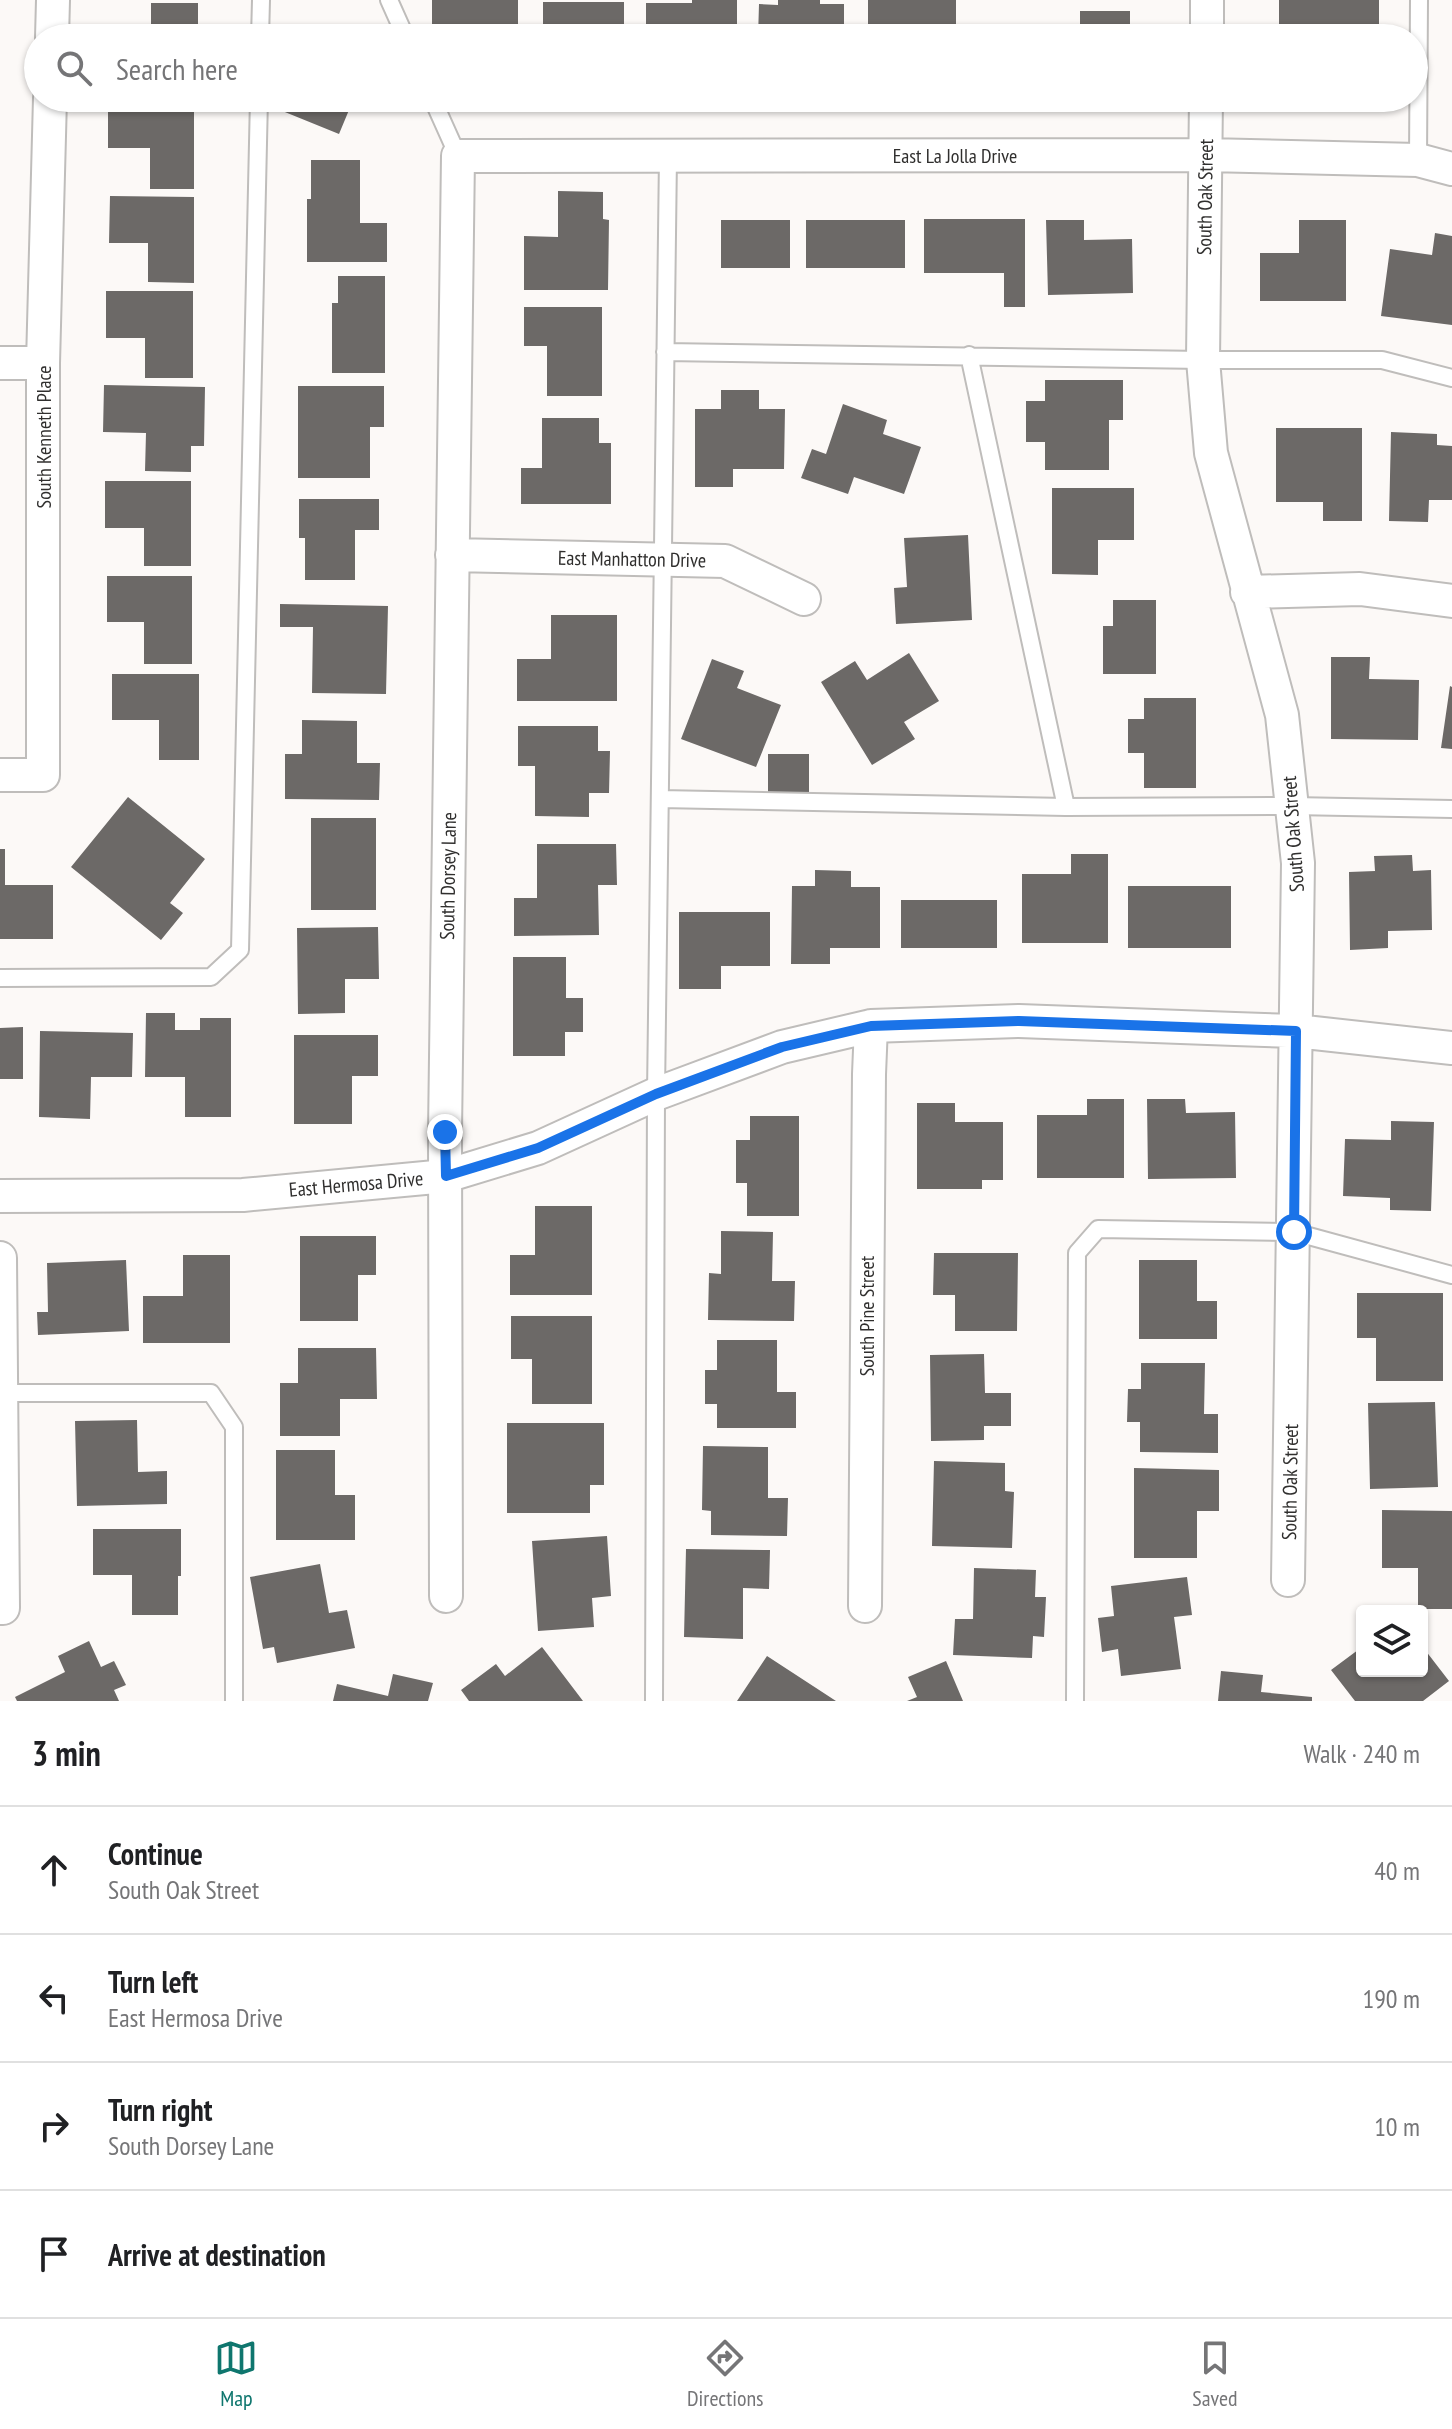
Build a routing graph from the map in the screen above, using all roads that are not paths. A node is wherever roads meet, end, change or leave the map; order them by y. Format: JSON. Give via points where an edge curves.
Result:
{"nodes":[{"id":1,"x":53,"y":0,"type":"edge"},
{"id":2,"x":261,"y":0,"type":"edge"},
{"id":3,"x":389,"y":0,"type":"edge"},
{"id":4,"x":1207,"y":0,"type":"edge"},
{"id":5,"x":1419,"y":0,"type":"edge"},
{"id":6,"x":52,"y":24,"type":"edge"},
{"id":7,"x":260,"y":24,"type":"edge"},
{"id":8,"x":400,"y":24,"type":"edge"},
{"id":9,"x":1207,"y":24,"type":"edge"},
{"id":10,"x":1419,"y":24,"type":"edge"},
{"id":11,"x":50,"y":112,"type":"edge"},
{"id":12,"x":259,"y":112,"type":"edge"},
{"id":13,"x":438,"y":112,"type":"edge"},
{"id":14,"x":1206,"y":112,"type":"edge"},
{"id":15,"x":1418,"y":112,"type":"edge"},
{"id":16,"x":1206,"y":155,"type":"junction"},
{"id":17,"x":458,"y":156,"type":"junction"},
{"id":18,"x":668,"y":156,"type":"junction"},
{"id":19,"x":1418,"y":160,"type":"junction"},
{"id":20,"x":1452,"y":169,"type":"edge"},
{"id":21,"x":665,"y":352,"type":"junction"},
{"id":22,"x":969,"y":355,"type":"junction"},
{"id":23,"x":1203,"y":360,"type":"junction"},
{"id":24,"x":0,"y":363,"type":"edge"},
{"id":25,"x":43,"y":363,"type":"junction"},
{"id":26,"x":1452,"y":378,"type":"edge"},
{"id":27,"x":452,"y":555,"type":"junction"},
{"id":28,"x":662,"y":560,"type":"junction"},
{"id":29,"x":1247,"y":592,"type":"junction"},
{"id":30,"x":804,"y":599,"type":"dead end"},
{"id":31,"x":1452,"y":601,"type":"edge"},
{"id":32,"x":0,"y":775,"type":"edge"},
{"id":33,"x":660,"y":799,"type":"junction"},
{"id":34,"x":1292,"y":806,"type":"junction"},
{"id":35,"x":1066,"y":807,"type":"junction"},
{"id":36,"x":1452,"y":809,"type":"edge"},
{"id":37,"x":0,"y":978,"type":"edge"},
{"id":38,"x":871,"y":1026,"type":"junction"},
{"id":39,"x":1296,"y":1031,"type":"junction"},
{"id":40,"x":1452,"y":1048,"type":"edge"},
{"id":41,"x":656,"y":1094,"type":"junction"},
{"id":42,"x":446,"y":1176,"type":"junction"},
{"id":43,"x":0,"y":1196,"type":"edge"},
{"id":44,"x":1294,"y":1232,"type":"junction"},
{"id":45,"x":0,"y":1258,"type":"edge"},
{"id":46,"x":1452,"y":1275,"type":"edge"},
{"id":47,"x":1,"y":1393,"type":"edge"},
{"id":48,"x":1288,"y":1580,"type":"dead end"},
{"id":49,"x":446,"y":1596,"type":"dead end"},
{"id":50,"x":865,"y":1606,"type":"dead end"},
{"id":51,"x":2,"y":1608,"type":"edge"},
{"id":52,"x":234,"y":1701,"type":"edge"},
{"id":53,"x":654,"y":1701,"type":"edge"},
{"id":54,"x":1075,"y":1701,"type":"edge"}],
"edges":[{"from":1,"to":6,"type":"street"},
{"from":2,"to":7,"type":"lane"},
{"from":3,"to":8,"type":"lane"},
{"from":4,"to":9,"type":"street"},
{"from":5,"to":10,"type":"lane"},
{"from":11,"to":25,"type":"street","name":"South Kenneth Place"},
{"from":12,"to":37,"type":"lane","via":[[240,950],[211,977]]},
{"from":13,"to":17,"type":"lane"},
{"from":14,"to":16,"type":"street","name":"South Oak Street"},
{"from":15,"to":19,"type":"lane"},
{"from":16,"to":18,"type":"street","name":"East La Jolla Drive"},
{"from":16,"to":19,"type":"street","name":"East La Jolla Drive"},
{"from":16,"to":23,"type":"street","name":"South Oak Street"},
{"from":17,"to":18,"type":"street","name":"East La Jolla Drive"},
{"from":17,"to":27,"type":"street","name":"South Dorsey Lane"},
{"from":18,"to":21,"type":"lane"},
{"from":19,"to":20,"type":"street","name":"East La Jolla Drive"},
{"from":21,"to":22,"type":"lane"},
{"from":21,"to":28,"type":"lane"},
{"from":22,"to":23,"type":"lane"},
{"from":22,"to":35,"type":"lane"},
{"from":23,"to":26,"type":"lane","via":[[1382,360]]},
{"from":23,"to":29,"type":"street","name":"South Oak Street","via":[[1211,453]]},
{"from":24,"to":25,"type":"street"},
{"from":25,"to":32,"type":"street","name":"South Kenneth Place","via":[[43,775]]},
{"from":27,"to":28,"type":"street","name":"East Manhatton Drive"},
{"from":27,"to":42,"type":"street","name":"South Dorsey Lane"},
{"from":28,"to":30,"type":"street","name":"East Manhatton Drive","via":[[725,561]]},
{"from":28,"to":33,"type":"lane"},
{"from":29,"to":31,"type":"street","via":[[1360,589]]},
{"from":29,"to":34,"type":"street","name":"South Oak Street","via":[[1282,715]]},
{"from":33,"to":35,"type":"lane"},
{"from":33,"to":41,"type":"lane"},
{"from":34,"to":35,"type":"lane"},
{"from":34,"to":36,"type":"lane"},
{"from":34,"to":39,"type":"street","name":"South Oak Street","via":[[1298,863]]},
{"from":38,"to":39,"type":"street","name":"East Hermosa Drive","via":[[1019,1021]]},
{"from":38,"to":41,"type":"street","name":"East Hermosa Drive","via":[[782,1047]]},
{"from":38,"to":50,"type":"street","name":"South Pine Street"},
{"from":39,"to":40,"type":"street","name":"East Hermosa Drive"},
{"from":39,"to":44,"type":"street","name":"South Oak Street"},
{"from":41,"to":42,"type":"street","name":"East Hermosa Drive","via":[[538,1148]]},
{"from":41,"to":53,"type":"lane"},
{"from":42,"to":43,"type":"street","name":"East Hermosa Drive","via":[[243,1195]]},
{"from":42,"to":49,"type":"street","name":"South Dorsey Lane"},
{"from":44,"to":46,"type":"lane"},
{"from":44,"to":48,"type":"street","name":"South Oak Street"},
{"from":44,"to":54,"type":"lane","via":[[1098,1229],[1077,1253]]},
{"from":45,"to":47,"type":"street"},
{"from":47,"to":51,"type":"street"},
{"from":47,"to":52,"type":"lane","via":[[211,1393],[234,1427]]}]}
